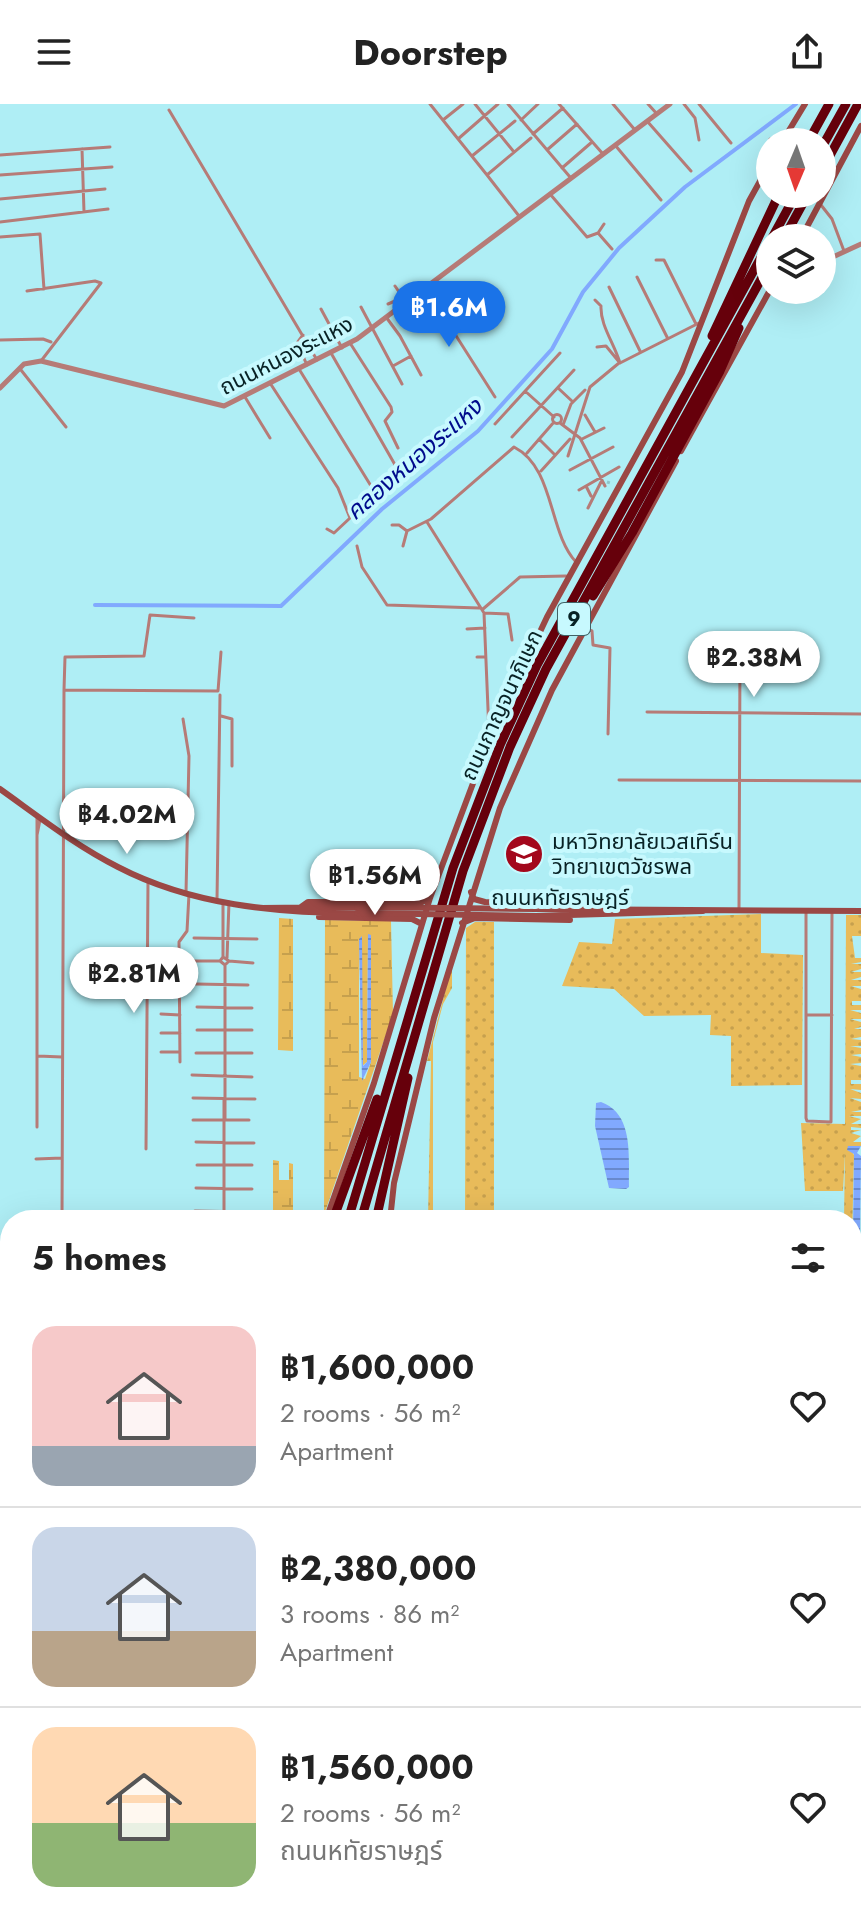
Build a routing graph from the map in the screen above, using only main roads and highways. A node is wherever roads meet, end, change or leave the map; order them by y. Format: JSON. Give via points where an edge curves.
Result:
{"nodes":[{"id":1,"x":805,"y":104,"type":"edge"},
{"id":2,"x":829,"y":104,"type":"edge"},
{"id":3,"x":845,"y":105,"type":"edge"},
{"id":4,"x":858,"y":105,"type":"edge"},
{"id":5,"x":789,"y":128,"type":"edge"},
{"id":6,"x":816,"y":128,"type":"edge"},
{"id":7,"x":832,"y":128,"type":"edge"},
{"id":8,"x":860,"y":129,"type":"edge"},
{"id":9,"x":836,"y":145,"type":"edge"},
{"id":10,"x":756,"y":188,"type":"edge"},
{"id":11,"x":772,"y":208,"type":"edge"},
{"id":12,"x":809,"y":224,"type":"edge"},
{"id":13,"x":756,"y":266,"type":"edge"},
{"id":14,"x":756,"y":289,"type":"edge"},
{"id":15,"x":762,"y":304,"type":"edge"},
{"id":16,"x":742,"y":315,"type":"junction"},
{"id":17,"x":703,"y":362,"type":"junction"},
{"id":18,"x":677,"y":450,"type":"junction"},
{"id":19,"x":653,"y":477,"type":"junction"},
{"id":20,"x":570,"y":627,"type":"junction"},
{"id":21,"x":0,"y":789,"type":"edge"},
{"id":22,"x":471,"y":892,"type":"junction"},
{"id":23,"x":430,"y":898,"type":"junction"},
{"id":24,"x":406,"y":902,"type":"junction"},
{"id":25,"x":301,"y":910,"type":"junction"},
{"id":26,"x":861,"y":911,"type":"edge"},
{"id":27,"x":617,"y":912,"type":"junction"},
{"id":28,"x":406,"y":919,"type":"junction"},
{"id":29,"x":422,"y":924,"type":"junction"},
{"id":30,"x":462,"y":924,"type":"junction"},
{"id":31,"x":413,"y":1047,"type":"junction"},
{"id":32,"x":395,"y":1055,"type":"junction"},
{"id":33,"x":330,"y":1210,"type":"edge"},
{"id":34,"x":337,"y":1210,"type":"edge"},
{"id":35,"x":351,"y":1210,"type":"edge"},
{"id":36,"x":364,"y":1210,"type":"edge"},
{"id":37,"x":378,"y":1210,"type":"edge"},
{"id":38,"x":392,"y":1210,"type":"edge"}],
"edges":[{"from":1,"to":5,"type":"main road"},
{"from":2,"to":6,"type":"highway"},
{"from":3,"to":7,"type":"highway"},
{"from":4,"to":9,"type":"highway"},
{"from":8,"to":12,"type":"main road"},
{"from":10,"to":23,"type":"main road","via":[[682,372],[547,617],[490,738]]},
{"from":11,"to":17,"type":"highway","via":[[717,321]]},
{"from":13,"to":17,"type":"highway","name":"ถนนกาญจนาภิเษก","number":"9"},
{"from":14,"to":16,"type":"highway","name":"ถนนกาญจนาภิเษก","number":"9"},
{"from":15,"to":22,"type":"main road","via":[[584,628],[525,749]]},
{"from":16,"to":18,"type":"highway","via":[[735,341]]},
{"from":16,"to":19,"type":"highway","name":"ถนนกาญจนาภิเษก","number":"9"},
{"from":17,"to":32,"type":"highway","name":"ถนนกาญจนาภิเษก","number":"9","via":[[537,665],[501,743],[453,868]]},
{"from":18,"to":19,"type":"highway"},
{"from":18,"to":20,"type":"highway","via":[[613,566]]},
{"from":19,"to":20,"type":"highway","name":"ถนนกาญจนาภิเษก","number":"9"},
{"from":20,"to":31,"type":"highway","name":"ถนนกาญจนาภิเษก","number":"9","via":[[529,705],[481,819]]},
{"from":21,"to":25,"type":"main road","name":"ถนนหทัยราษฎร์","via":[[98,857],[148,881],[223,901]]},
{"from":22,"to":27,"type":"main road","via":[[485,902]]},
{"from":22,"to":30,"type":"main road"},
{"from":23,"to":24,"type":"main road"},
{"from":23,"to":29,"type":"main road"},
{"from":24,"to":25,"type":"main road","via":[[308,902]]},
{"from":24,"to":28,"type":"main road","via":[[411,909]]},
{"from":25,"to":27,"type":"main road","name":"ถนนหทัยราษฎร์","bridge":true},
{"from":25,"to":28,"type":"main road","via":[[322,917]]},
{"from":26,"to":27,"type":"main road","name":"ถนนหทัยราษฎร์"},
{"from":27,"to":30,"type":"main road","via":[[585,920],[475,918]]},
{"from":28,"to":29,"type":"main road"},
{"from":29,"to":33,"type":"main road"},
{"from":30,"to":38,"type":"main road","via":[[407,1122]]},
{"from":31,"to":36,"type":"highway","name":"ถนนกาญจนาภิเษก","number":"9"},
{"from":31,"to":37,"type":"highway"},
{"from":32,"to":34,"type":"highway"},
{"from":32,"to":35,"type":"highway","name":"ถนนกาญจนาภิเษก","number":"9"}]}
